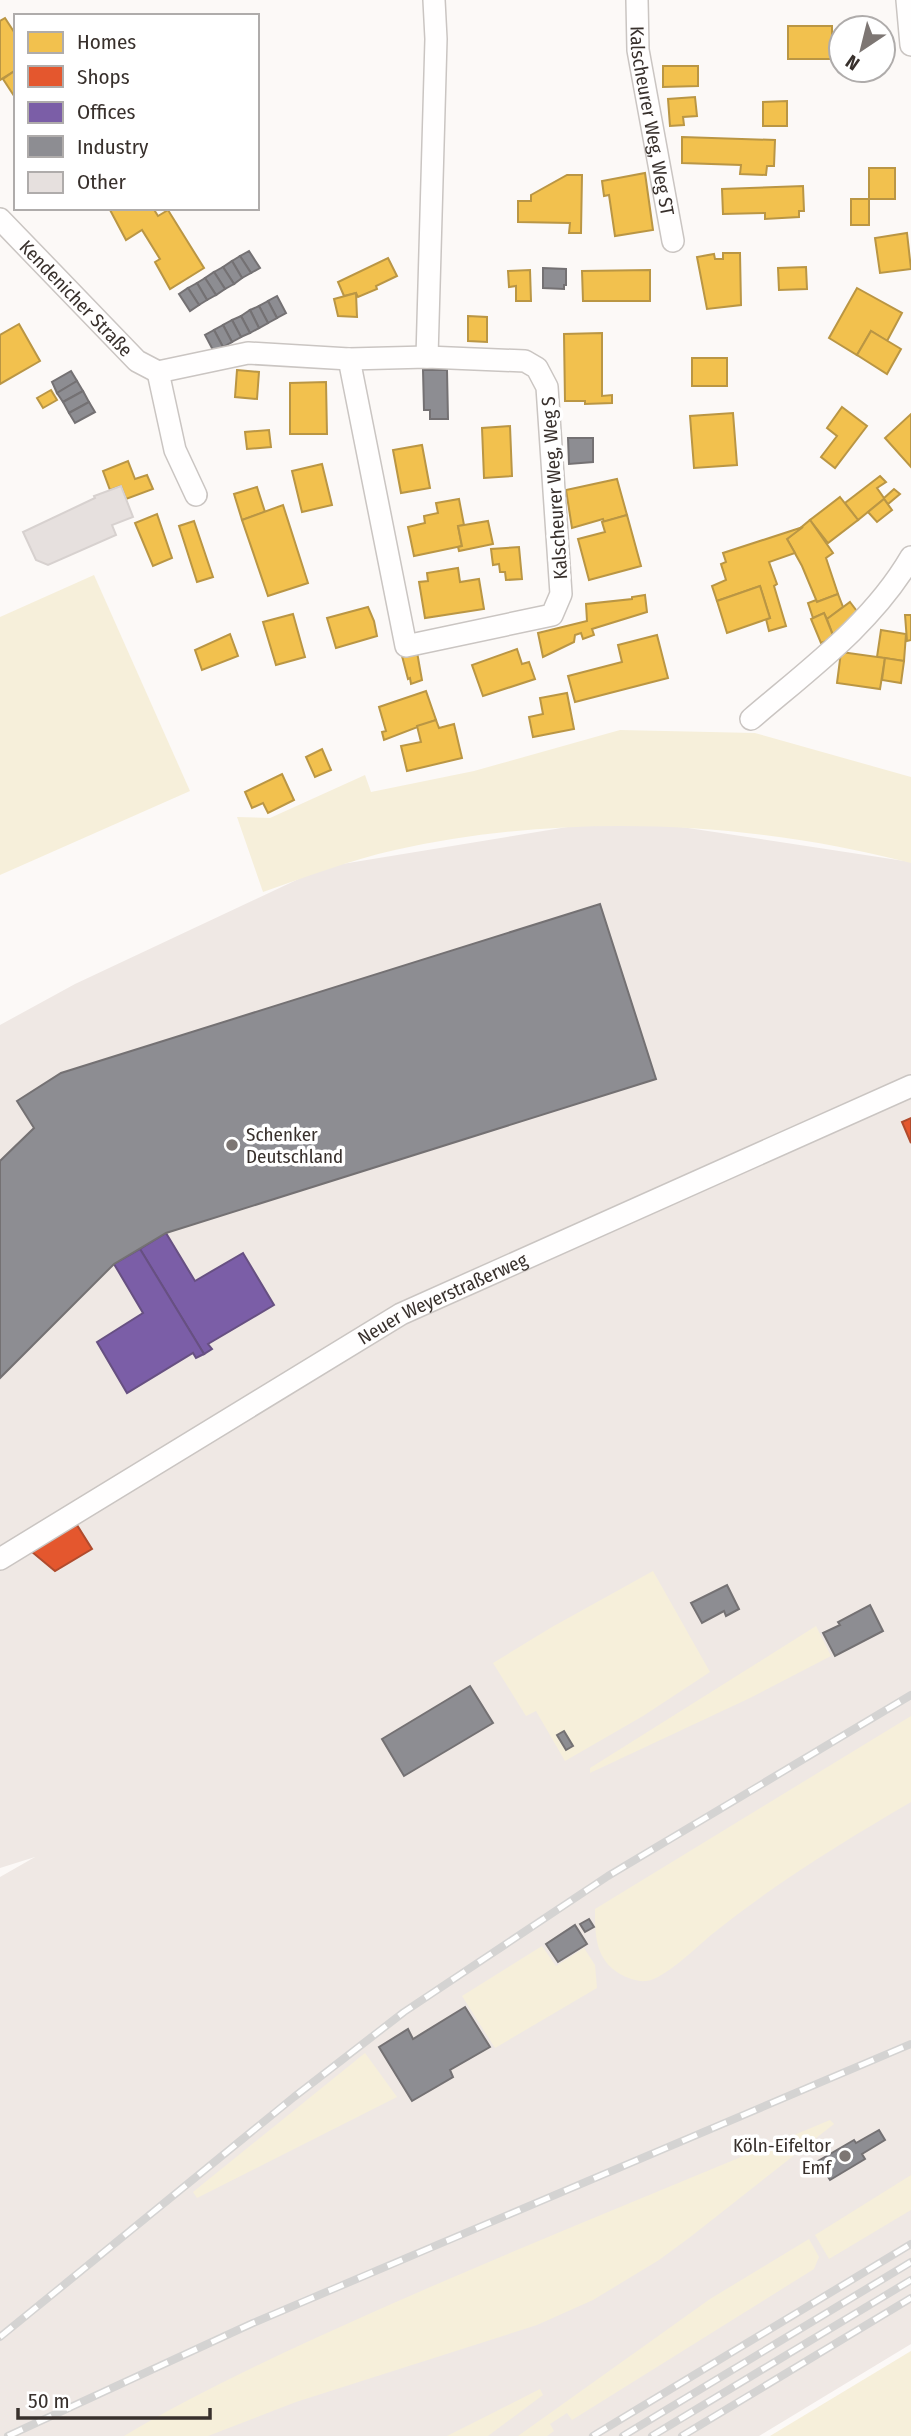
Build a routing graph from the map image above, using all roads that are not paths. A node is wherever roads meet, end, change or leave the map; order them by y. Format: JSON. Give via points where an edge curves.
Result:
{"nodes":[{"id":1,"x":434,"y":0,"type":"edge"},
{"id":2,"x":637,"y":0,"type":"edge"},
{"id":3,"x":907,"y":0,"type":"edge"},
{"id":4,"x":911,"y":46,"type":"edge"},
{"id":5,"x":0,"y":219,"type":"edge"},
{"id":6,"x":673,"y":241,"type":"dead end"},
{"id":7,"x":428,"y":357,"type":"junction"},
{"id":8,"x":349,"y":359,"type":"junction"},
{"id":9,"x":158,"y":372,"type":"junction"},
{"id":10,"x":196,"y":495,"type":"dead end"},
{"id":11,"x":911,"y":557,"type":"edge"},
{"id":12,"x":751,"y":719,"type":"dead end"},
{"id":13,"x":911,"y":1086,"type":"edge"},
{"id":14,"x":0,"y":1559,"type":"edge"}],
"edges":[{"from":1,"to":7,"type":"street"},
{"from":2,"to":6,"type":"street","name":"Kalscheurer Weg, Weg ST","via":[[638,50]]},
{"from":3,"to":4,"type":"street"},
{"from":5,"to":9,"type":"street","name":"Kendenicher Straße","via":[[137,361]]},
{"from":7,"to":8,"type":"street","name":"Kalscheurer Weg, Weg S"},
{"from":7,"to":8,"type":"street","name":"Kalscheurer Weg, Weg S","via":[[525,360],[537,368],[547,387],[561,594],[552,615],[406,646]]},
{"from":8,"to":9,"type":"street","name":"Kalscheurer Weg, Weg S","via":[[248,353]]},
{"from":9,"to":10,"type":"street","via":[[176,450]]},
{"from":11,"to":12,"type":"street","via":[[880,602],[851,633]]},
{"from":13,"to":14,"type":"street","name":"Neuer Weyerstraßerweg","via":[[401,1314]]}]}
